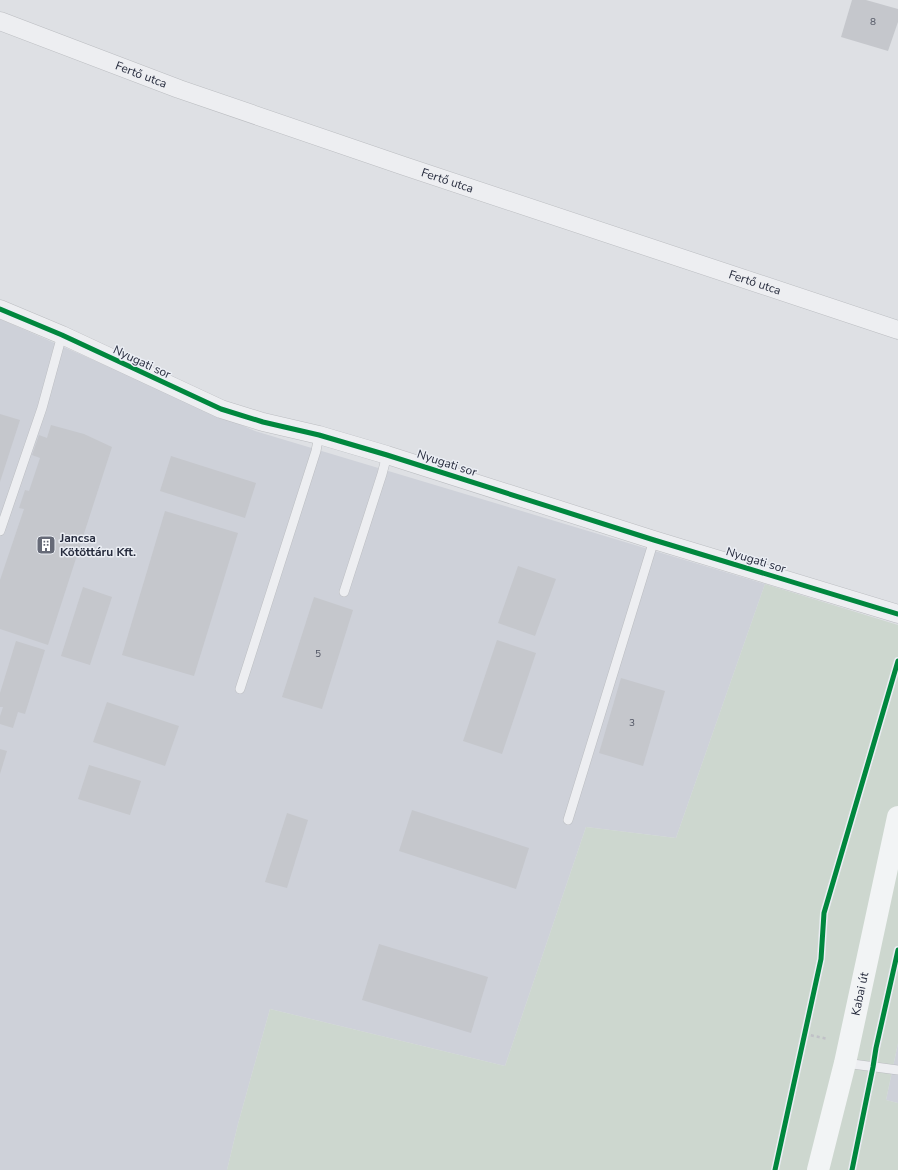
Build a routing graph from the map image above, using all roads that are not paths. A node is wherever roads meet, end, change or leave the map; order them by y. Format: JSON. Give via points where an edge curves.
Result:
{"nodes":[{"id":1,"x":0,"y":21,"type":"edge"},
{"id":2,"x":1,"y":312,"type":"edge"},
{"id":3,"x":898,"y":330,"type":"edge"},
{"id":4,"x":62,"y":335,"type":"junction"},
{"id":5,"x":319,"y":435,"type":"junction"},
{"id":6,"x":387,"y":455,"type":"junction"},
{"id":7,"x":0,"y":531,"type":"edge"},
{"id":8,"x":654,"y":540,"type":"junction"},
{"id":9,"x":344,"y":592,"type":"dead end"},
{"id":10,"x":898,"y":614,"type":"edge"},
{"id":11,"x":240,"y":689,"type":"dead end"},
{"id":12,"x":898,"y":817,"type":"edge"},
{"id":13,"x":568,"y":820,"type":"dead end"},
{"id":14,"x":845,"y":1063,"type":"junction"},
{"id":15,"x":898,"y":1070,"type":"edge"},
{"id":16,"x":818,"y":1170,"type":"edge"}],
"edges":[{"from":1,"to":3,"type":"street","name":"Fertő utca","via":[[194,94]]},
{"from":2,"to":4,"type":"street","name":"Nyugati sor"},
{"from":4,"to":5,"type":"street","name":"Nyugati sor","via":[[221,409]]},
{"from":4,"to":7,"type":"lane","via":[[42,408]]},
{"from":5,"to":6,"type":"street","name":"Nyugati sor"},
{"from":5,"to":11,"type":"lane"},
{"from":6,"to":8,"type":"street","name":"Nyugati sor"},
{"from":6,"to":9,"type":"lane"},
{"from":8,"to":10,"type":"street","name":"Nyugati sor"},
{"from":8,"to":13,"type":"lane"},
{"from":12,"to":14,"type":"main road","name":"Kabai út"},
{"from":14,"to":15,"type":"lane"},
{"from":14,"to":16,"type":"main road","name":"Kabai út"}]}
